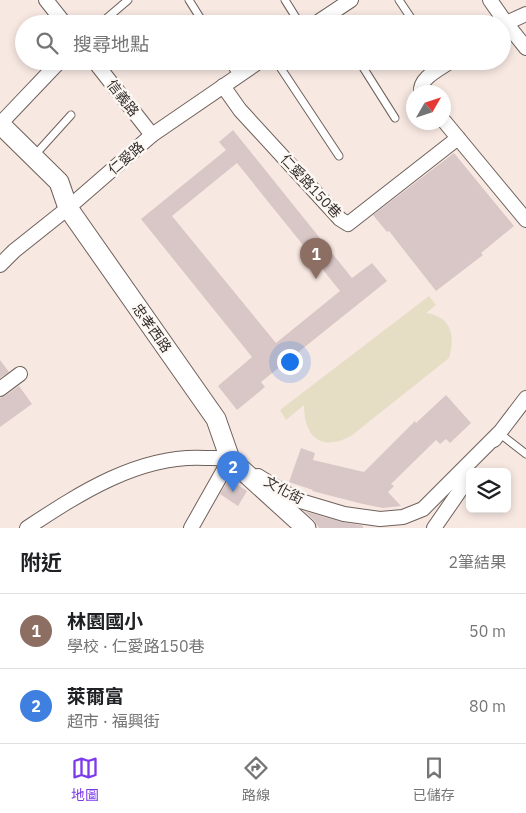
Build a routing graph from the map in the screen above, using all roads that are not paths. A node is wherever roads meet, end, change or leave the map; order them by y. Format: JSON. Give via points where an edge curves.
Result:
{"nodes":[{"id":1,"x":46,"y":0,"type":"edge"},
{"id":2,"x":128,"y":0,"type":"edge"},
{"id":3,"x":285,"y":0,"type":"edge"},
{"id":4,"x":351,"y":0,"type":"edge"},
{"id":5,"x":399,"y":0,"type":"edge"},
{"id":6,"x":490,"y":0,"type":"edge"},
{"id":7,"x":191,"y":1,"type":"edge"},
{"id":8,"x":526,"y":14,"type":"edge"},
{"id":9,"x":58,"y":15,"type":"edge"},
{"id":10,"x":110,"y":15,"type":"edge"},
{"id":11,"x":199,"y":15,"type":"edge"},
{"id":12,"x":294,"y":15,"type":"edge"},
{"id":13,"x":337,"y":15,"type":"edge"},
{"id":14,"x":409,"y":15,"type":"edge"},
{"id":15,"x":499,"y":15,"type":"edge"},
{"id":16,"x":511,"y":21,"type":"edge"},
{"id":17,"x":511,"y":32,"type":"edge"},
{"id":18,"x":526,"y":48,"type":"edge"},
{"id":19,"x":51,"y":70,"type":"edge"},
{"id":20,"x":101,"y":70,"type":"edge"},
{"id":21,"x":234,"y":70,"type":"edge"},
{"id":22,"x":247,"y":70,"type":"edge"},
{"id":23,"x":282,"y":70,"type":"edge"},
{"id":24,"x":365,"y":70,"type":"edge"},
{"id":25,"x":438,"y":70,"type":"edge"},
{"id":26,"x":238,"y":76,"type":"junction"},
{"id":27,"x":421,"y":85,"type":"edge"},
{"id":28,"x":223,"y":86,"type":"junction"},
{"id":29,"x":71,"y":115,"type":"dead end"},
{"id":30,"x":394,"y":118,"type":"dead end"},
{"id":31,"x":0,"y":124,"type":"edge"},
{"id":32,"x":451,"y":130,"type":"edge"},
{"id":33,"x":152,"y":135,"type":"junction"},
{"id":34,"x":458,"y":138,"type":"junction"},
{"id":35,"x":339,"y":156,"type":"dead end"},
{"id":36,"x":33,"y":157,"type":"junction"},
{"id":37,"x":68,"y":208,"type":"junction"},
{"id":38,"x":526,"y":220,"type":"edge"},
{"id":39,"x":0,"y":265,"type":"edge"},
{"id":40,"x":20,"y":374,"type":"dead end"},
{"id":41,"x":0,"y":389,"type":"edge"},
{"id":42,"x":526,"y":398,"type":"edge"},
{"id":43,"x":499,"y":433,"type":"junction"},
{"id":44,"x":526,"y":454,"type":"edge"},
{"id":45,"x":230,"y":459,"type":"junction"},
{"id":46,"x":475,"y":468,"type":"edge"},
{"id":47,"x":466,"y":482,"type":"edge"},
{"id":48,"x":27,"y":528,"type":"edge"},
{"id":49,"x":190,"y":528,"type":"edge"},
{"id":50,"x":306,"y":528,"type":"edge"},
{"id":51,"x":434,"y":528,"type":"edge"}],
"edges":[{"from":1,"to":9,"type":"street"},
{"from":2,"to":10,"type":"lane"},
{"from":3,"to":12,"type":"lane"},
{"from":4,"to":13,"type":"street"},
{"from":5,"to":14,"type":"lane"},
{"from":6,"to":15,"type":"street"},
{"from":7,"to":11,"type":"lane"},
{"from":8,"to":16,"type":"street"},
{"from":17,"to":18,"type":"street"},
{"from":19,"to":31,"type":"street"},
{"from":20,"to":33,"type":"street","name":"信義路"},
{"from":21,"to":26,"type":"lane"},
{"from":22,"to":26,"type":"street","name":"仁愛路"},
{"from":23,"to":35,"type":"lane"},
{"from":24,"to":30,"type":"lane"},
{"from":25,"to":27,"type":"street"},
{"from":26,"to":28,"type":"street","name":"仁愛路"},
{"from":28,"to":33,"type":"street","name":"仁愛路"},
{"from":28,"to":34,"type":"street","name":"仁愛路150巷","via":[[240,110],[348,224]]},
{"from":29,"to":36,"type":"lane"},
{"from":31,"to":36,"type":"street","name":"忠孝西路"},
{"from":32,"to":34,"type":"street"},
{"from":33,"to":37,"type":"street","name":"仁愛路"},
{"from":34,"to":38,"type":"street"},
{"from":36,"to":37,"type":"street","name":"忠孝西路","via":[[59,182]]},
{"from":37,"to":39,"type":"street","name":"仁愛路"},
{"from":37,"to":45,"type":"street","name":"忠孝西路","via":[[216,418]]},
{"from":40,"to":41,"type":"street"},
{"from":42,"to":43,"type":"street"},
{"from":43,"to":44,"type":"lane"},
{"from":43,"to":45,"type":"street","name":"文化街","via":[[423,509],[403,517],[380,519],[344,514],[297,500]]},
{"from":43,"to":46,"type":"street"},
{"from":45,"to":48,"type":"street","name":"文化街","via":[[171,459],[137,467],[59,507]]},
{"from":45,"to":49,"type":"street"},
{"from":45,"to":50,"type":"street","name":"忠孝西路"},
{"from":47,"to":51,"type":"street"}]}
